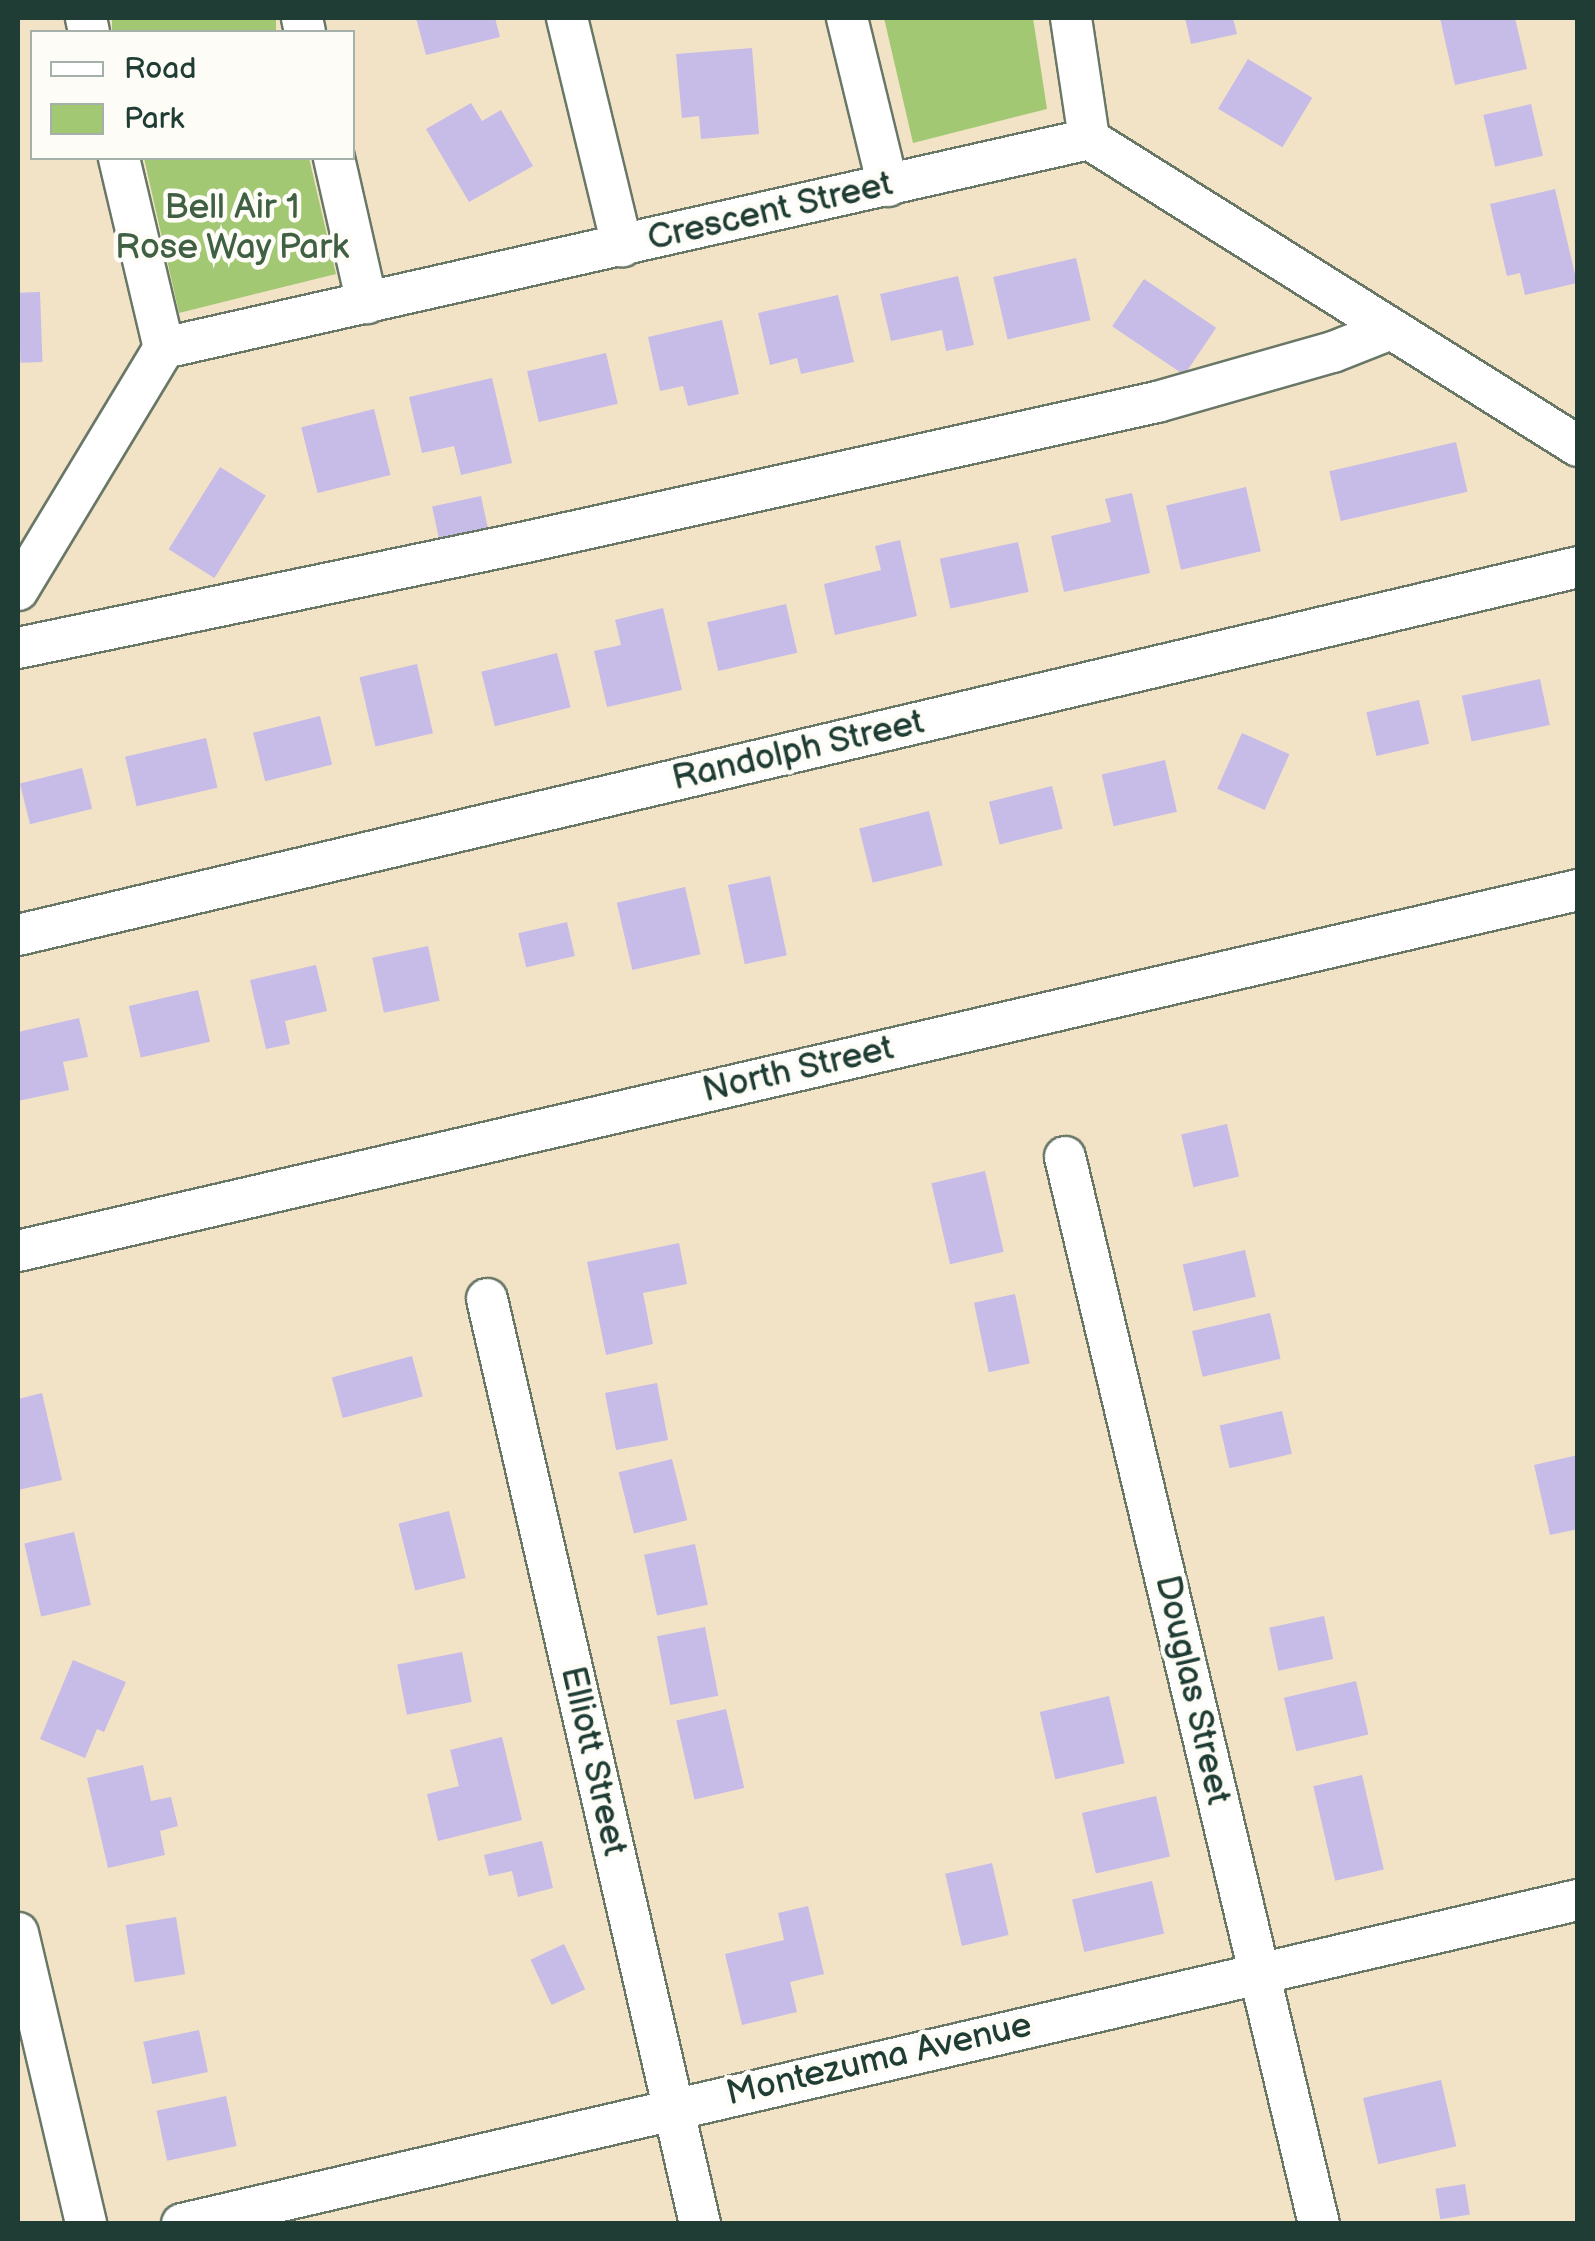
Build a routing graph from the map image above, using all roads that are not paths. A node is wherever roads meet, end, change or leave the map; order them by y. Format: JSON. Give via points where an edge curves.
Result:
{"nodes":[{"id":1,"x":567,"y":18,"type":"edge"},
{"id":2,"x":847,"y":18,"type":"edge"},
{"id":3,"x":1071,"y":18,"type":"edge"},
{"id":4,"x":1089,"y":139,"type":"junction"},
{"id":5,"x":119,"y":160,"type":"edge"},
{"id":6,"x":334,"y":160,"type":"edge"},
{"id":7,"x":888,"y":186,"type":"junction"},
{"id":8,"x":622,"y":246,"type":"junction"},
{"id":9,"x":367,"y":303,"type":"junction"},
{"id":10,"x":1392,"y":329,"type":"junction"},
{"id":11,"x":164,"y":348,"type":"junction"},
{"id":12,"x":1578,"y":446,"type":"edge"},
{"id":13,"x":1578,"y":567,"type":"edge"},
{"id":14,"x":18,"y":590,"type":"edge"},
{"id":15,"x":18,"y":648,"type":"edge"},
{"id":16,"x":1578,"y":890,"type":"edge"},
{"id":17,"x":18,"y":935,"type":"edge"},
{"id":18,"x":1065,"y":1157,"type":"dead end"},
{"id":19,"x":18,"y":1251,"type":"edge"},
{"id":20,"x":486,"y":1299,"type":"dead end"},
{"id":21,"x":1578,"y":1900,"type":"edge"},
{"id":22,"x":18,"y":1933,"type":"edge"},
{"id":23,"x":1259,"y":1973,"type":"junction"},
{"id":24,"x":672,"y":2108,"type":"junction"},
{"id":25,"x":86,"y":2224,"type":"edge"},
{"id":26,"x":182,"y":2224,"type":"edge"},
{"id":27,"x":700,"y":2224,"type":"edge"},
{"id":28,"x":1319,"y":2224,"type":"edge"}],
"edges":[{"from":1,"to":8,"type":"street"},
{"from":2,"to":7,"type":"street"},
{"from":3,"to":4,"type":"street"},
{"from":4,"to":7,"type":"street","name":"Crescent Street"},
{"from":4,"to":10,"type":"street"},
{"from":5,"to":11,"type":"street"},
{"from":6,"to":9,"type":"street"},
{"from":7,"to":8,"type":"street","name":"Crescent Street"},
{"from":8,"to":9,"type":"street","name":"Crescent Street"},
{"from":9,"to":11,"type":"street","name":"Crescent Street"},
{"from":10,"to":12,"type":"street"},
{"from":10,"to":15,"type":"street","via":[[1157,402]]},
{"from":11,"to":14,"type":"street"},
{"from":13,"to":17,"type":"street","name":"Randolph Street"},
{"from":16,"to":19,"type":"street","name":"North Street"},
{"from":18,"to":23,"type":"street","name":"Douglas Street"},
{"from":20,"to":24,"type":"street","name":"Elliott Street"},
{"from":21,"to":23,"type":"street","name":"Montezuma Avenue"},
{"from":22,"to":25,"type":"street"},
{"from":23,"to":24,"type":"street","name":"Montezuma Avenue"},
{"from":23,"to":28,"type":"street","name":"Douglas Street"},
{"from":24,"to":26,"type":"street","name":"Montezuma Avenue"},
{"from":24,"to":27,"type":"street","name":"Elliott Street"}]}
